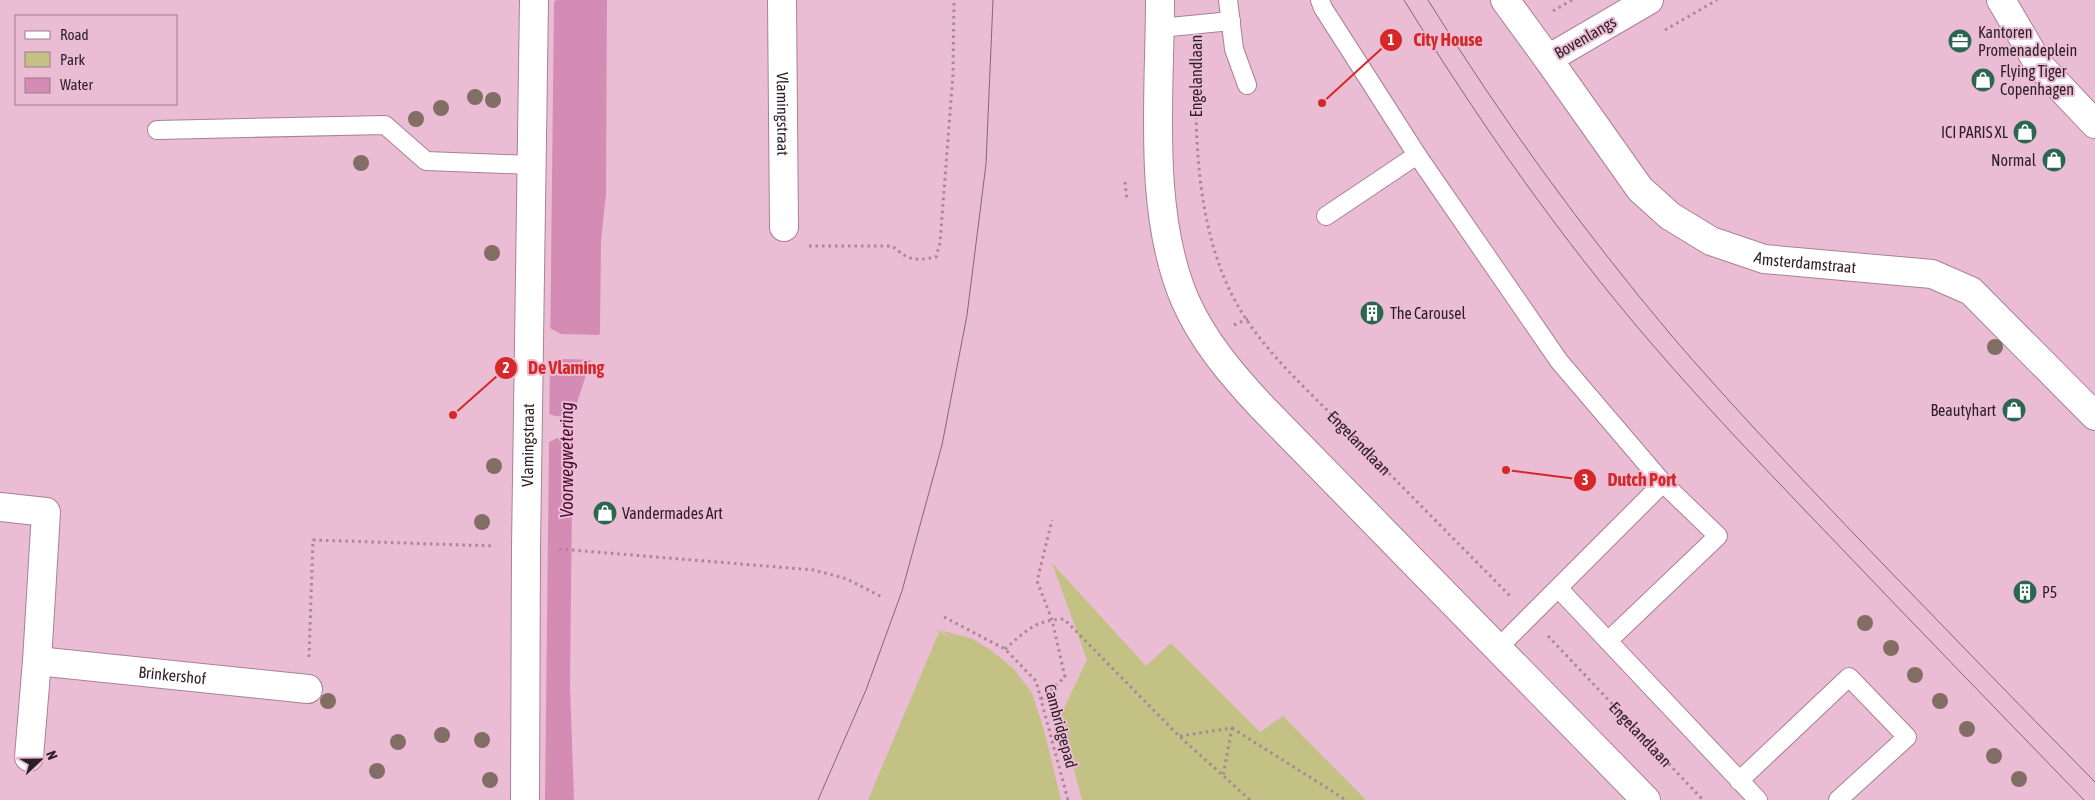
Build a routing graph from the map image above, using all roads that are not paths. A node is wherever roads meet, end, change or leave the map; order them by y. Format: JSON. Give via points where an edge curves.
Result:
{"nodes":[{"id":1,"x":534,"y":0,"type":"edge"},
{"id":2,"x":782,"y":0,"type":"edge"},
{"id":3,"x":1160,"y":0,"type":"edge"},
{"id":4,"x":1228,"y":0,"type":"edge"},
{"id":5,"x":1320,"y":0,"type":"edge"},
{"id":6,"x":1505,"y":0,"type":"edge"},
{"id":7,"x":1649,"y":0,"type":"edge"},
{"id":8,"x":2001,"y":0,"type":"edge"},
{"id":9,"x":1231,"y":21,"type":"junction"},
{"id":10,"x":1160,"y":28,"type":"junction"},
{"id":11,"x":1548,"y":59,"type":"junction"},
{"id":12,"x":1247,"y":85,"type":"dead end"},
{"id":13,"x":2095,"y":124,"type":"edge"},
{"id":14,"x":157,"y":130,"type":"dead end"},
{"id":15,"x":1417,"y":155,"type":"junction"},
{"id":16,"x":532,"y":165,"type":"junction"},
{"id":17,"x":1326,"y":216,"type":"dead end"},
{"id":18,"x":784,"y":227,"type":"road end"},
{"id":19,"x":2095,"y":416,"type":"edge"},
{"id":20,"x":1663,"y":483,"type":"junction"},
{"id":21,"x":0,"y":507,"type":"edge"},
{"id":22,"x":1559,"y":589,"type":"junction"},
{"id":23,"x":1608,"y":641,"type":"junction"},
{"id":24,"x":1497,"y":649,"type":"junction"},
{"id":25,"x":37,"y":661,"type":"junction"},
{"id":26,"x":308,"y":690,"type":"road end"},
{"id":27,"x":29,"y":757,"type":"dead end"},
{"id":28,"x":1740,"y":781,"type":"junction"},
{"id":29,"x":525,"y":800,"type":"edge"},
{"id":30,"x":1646,"y":800,"type":"edge"},
{"id":31,"x":1758,"y":800,"type":"edge"},
{"id":32,"x":1838,"y":800,"type":"edge"}],
"edges":[{"from":1,"to":16,"type":"street","name":"Vlamingstraat"},
{"from":2,"to":18,"type":"street","name":"Vlamingstraat"},
{"from":3,"to":10,"type":"street"},
{"from":4,"to":9,"type":"lane"},
{"from":5,"to":15,"type":"lane"},
{"from":6,"to":11,"type":"street","name":"Amsterdamstraat"},
{"from":7,"to":11,"type":"street","name":"Bovenlangs"},
{"from":8,"to":13,"type":"street","via":[[2039,65]]},
{"from":9,"to":10,"type":"lane"},
{"from":9,"to":12,"type":"lane","via":[[1234,49]]},
{"from":10,"to":24,"type":"street","via":[[1158,160],[1167,245],[1185,300],[1228,369]]},
{"from":11,"to":19,"type":"street","name":"Amsterdamstraat","via":[[1640,189],[1670,216],[1711,240],[1764,259],[1932,274],[1971,291]]},
{"from":14,"to":16,"type":"lane","via":[[385,125],[426,161]]},
{"from":15,"to":17,"type":"lane"},
{"from":15,"to":20,"type":"lane","via":[[1559,361]]},
{"from":16,"to":29,"type":"street","name":"Vlamingstraat"},
{"from":20,"to":22,"type":"lane"},
{"from":20,"to":23,"type":"lane","via":[[1718,536]]},
{"from":21,"to":25,"type":"street","via":[[46,512]]},
{"from":22,"to":23,"type":"lane"},
{"from":22,"to":24,"type":"lane"},
{"from":23,"to":28,"type":"lane"},
{"from":24,"to":30,"type":"street"},
{"from":25,"to":26,"type":"street","name":"Brinkershof"},
{"from":25,"to":27,"type":"street"},
{"from":28,"to":31,"type":"lane"},
{"from":28,"to":32,"type":"lane","via":[[1849,677],[1906,737]]}]}
